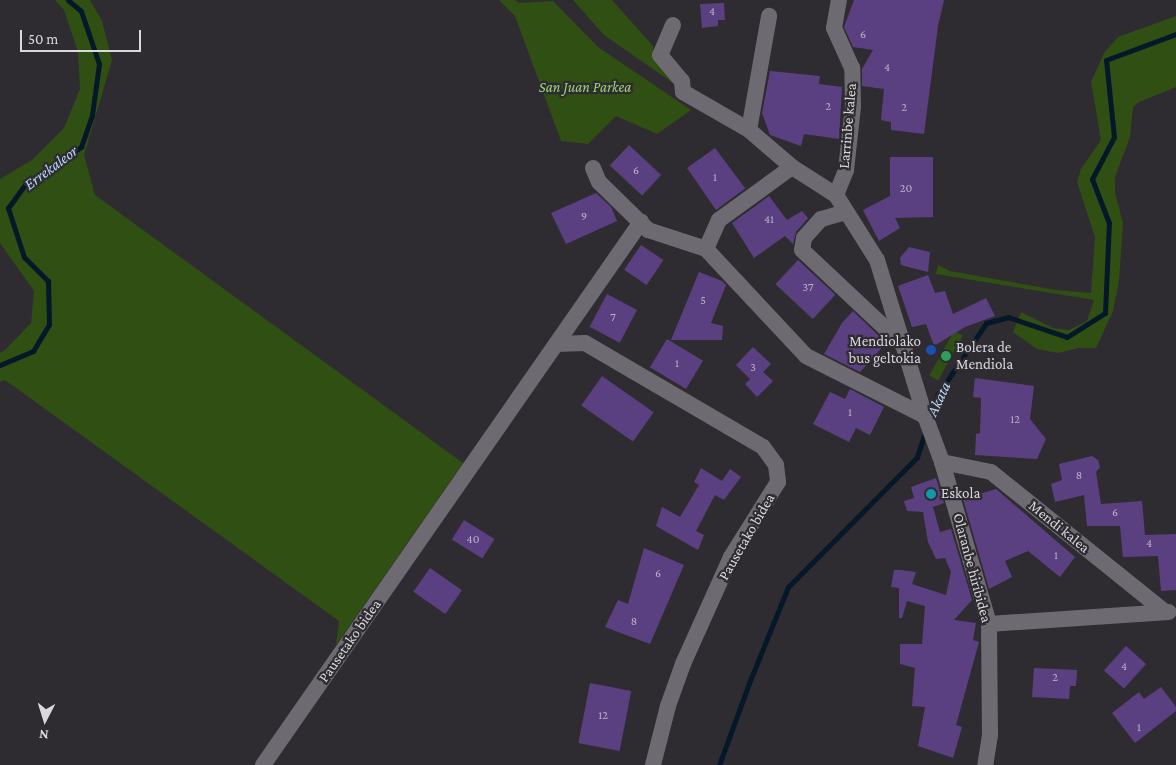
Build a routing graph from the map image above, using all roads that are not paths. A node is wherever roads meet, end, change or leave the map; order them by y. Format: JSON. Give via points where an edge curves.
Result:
{"nodes":[{"id":1,"x":839,"y":0,"type":"edge"},
{"id":2,"x":769,"y":16,"type":"dead end"},
{"id":3,"x":673,"y":25,"type":"dead end"},
{"id":4,"x":749,"y":130,"type":"junction"},
{"id":5,"x":792,"y":167,"type":"junction"},
{"id":6,"x":593,"y":168,"type":"dead end"},
{"id":7,"x":836,"y":195,"type":"junction"},
{"id":8,"x":846,"y":212,"type":"junction"},
{"id":9,"x":641,"y":222,"type":"junction"},
{"id":10,"x":706,"y":249,"type":"junction"},
{"id":11,"x":556,"y":344,"type":"junction"},
{"id":12,"x":902,"y":344,"type":"junction"},
{"id":13,"x":925,"y":416,"type":"junction"},
{"id":14,"x":942,"y":462,"type":"junction"},
{"id":15,"x":1170,"y":612,"type":"edge"},
{"id":16,"x":989,"y":624,"type":"junction"},
{"id":17,"x":263,"y":765,"type":"edge"},
{"id":18,"x":653,"y":765,"type":"edge"},
{"id":19,"x":985,"y":765,"type":"edge"}],
"edges":[{"from":1,"to":7,"type":"street","name":"Larrinbe kalea","via":[[834,28],[852,68],[853,107],[846,170]]},
{"from":2,"to":4,"type":"street"},
{"from":3,"to":4,"type":"street","via":[[660,55],[682,81],[683,92]]},
{"from":4,"to":5,"type":"street"},
{"from":5,"to":7,"type":"street"},
{"from":5,"to":10,"type":"street","via":[[719,220]]},
{"from":6,"to":9,"type":"street","via":[[599,182]]},
{"from":7,"to":8,"type":"street","name":"Olaranbe hiribidea"},
{"from":8,"to":12,"type":"street","name":"Olaranbe hiribidea","via":[[877,260]]},
{"from":8,"to":12,"type":"street","via":[[821,219],[804,238],[802,250]]},
{"from":9,"to":10,"type":"street","via":[[648,230]]},
{"from":9,"to":11,"type":"street","name":"Pausetako bidea"},
{"from":10,"to":13,"type":"street","via":[[806,356]]},
{"from":11,"to":17,"type":"street","name":"Pausetako bidea"},
{"from":11,"to":18,"type":"street","name":"Pausetako bidea","via":[[585,343],[763,447],[776,465],[778,482],[731,557],[683,664]]},
{"from":12,"to":13,"type":"street","name":"Olaranbe hiribidea"},
{"from":13,"to":14,"type":"street","name":"Olaranbe hiribidea"},
{"from":14,"to":15,"type":"street","name":"Mendi kalea","via":[[991,472]]},
{"from":14,"to":16,"type":"street","name":"Olaranbe hiribidea"},
{"from":15,"to":16,"type":"street"},
{"from":16,"to":19,"type":"street","name":"Olaranbe hiribidea","via":[[990,735]]}]}
